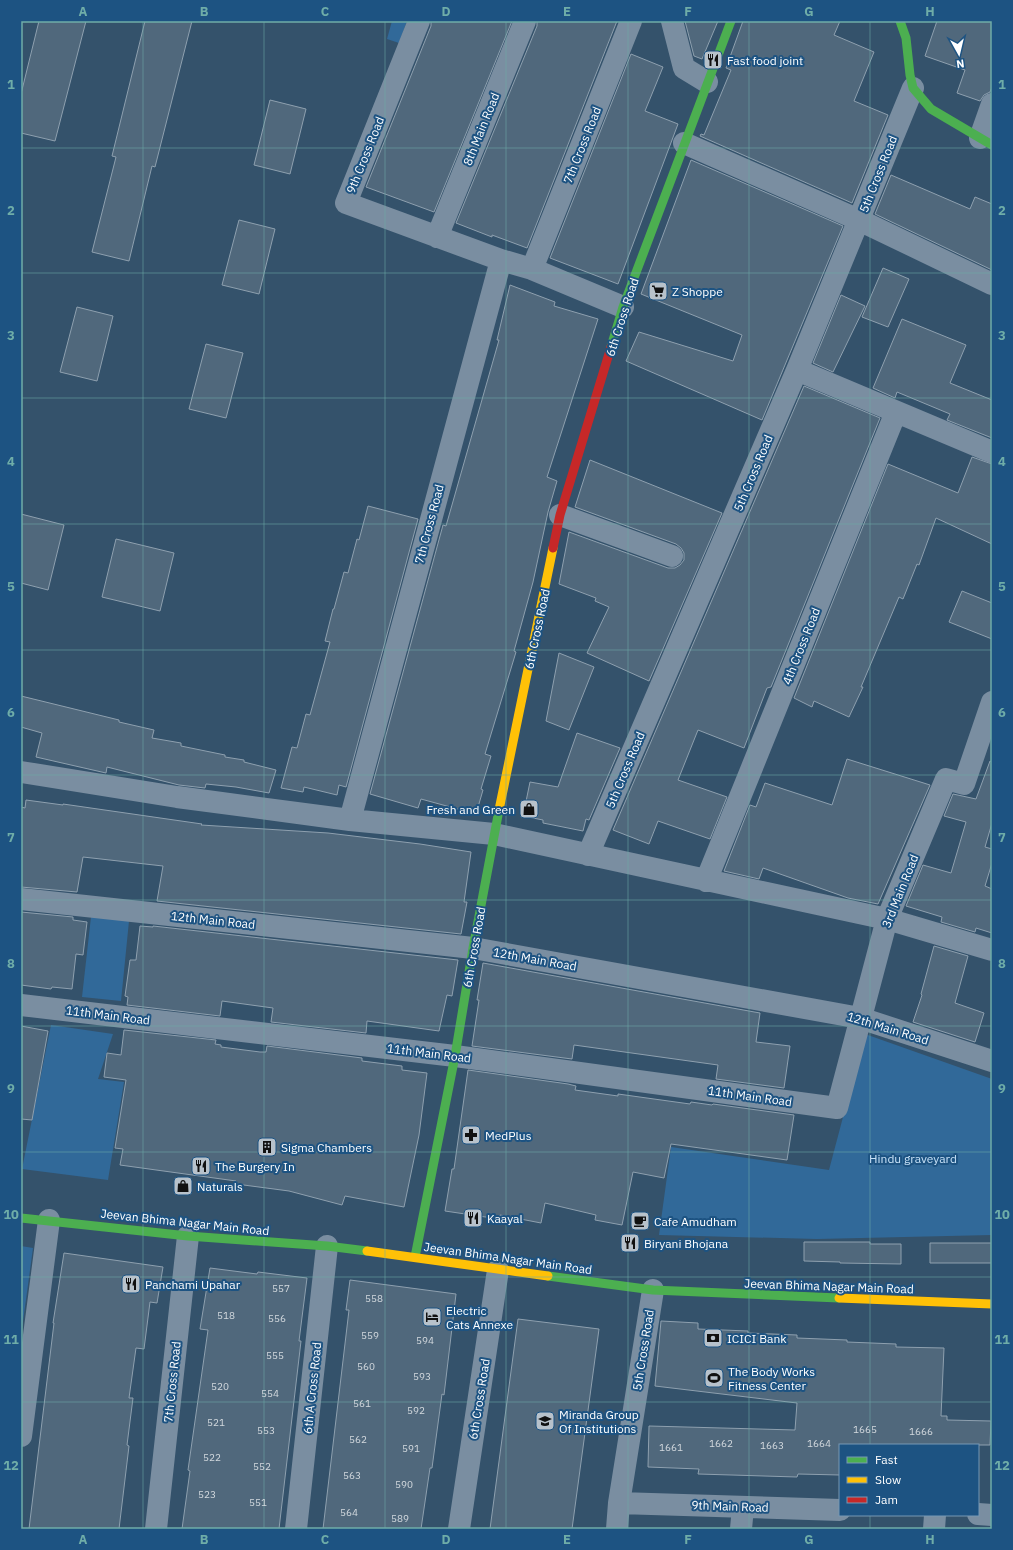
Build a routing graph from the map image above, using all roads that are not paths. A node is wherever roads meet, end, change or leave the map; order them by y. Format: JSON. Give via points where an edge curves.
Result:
{"nodes":[{"id":1,"x":419,"y":21,"type":"edge"},
{"id":2,"x":524,"y":21,"type":"edge"},
{"id":3,"x":631,"y":21,"type":"edge"},
{"id":4,"x":672,"y":21,"type":"edge"},
{"id":5,"x":731,"y":21,"type":"edge"},
{"id":6,"x":900,"y":21,"type":"edge"},
{"id":7,"x":707,"y":82,"type":"junction"},
{"id":8,"x":913,"y":88,"type":"junction"},
{"id":9,"x":992,"y":104,"type":"edge"},
{"id":10,"x":986,"y":142,"type":"edge"},
{"id":11,"x":684,"y":143,"type":"junction"},
{"id":12,"x":860,"y":220,"type":"junction"},
{"id":13,"x":437,"y":237,"type":"junction"},
{"id":14,"x":501,"y":260,"type":"junction"},
{"id":15,"x":532,"y":269,"type":"junction"},
{"id":16,"x":992,"y":284,"type":"edge"},
{"id":17,"x":623,"y":307,"type":"junction"},
{"id":18,"x":797,"y":370,"type":"junction"},
{"id":19,"x":896,"y":412,"type":"junction"},
{"id":20,"x":992,"y":452,"type":"edge"},
{"id":21,"x":560,"y":515,"type":"junction"},
{"id":22,"x":672,"y":556,"type":"dead end"},
{"id":23,"x":992,"y":702,"type":"edge"},
{"id":24,"x":21,"y":772,"type":"edge"},
{"id":25,"x":350,"y":820,"type":"junction"},
{"id":26,"x":494,"y":834,"type":"junction"},
{"id":27,"x":588,"y":855,"type":"junction"},
{"id":28,"x":706,"y":881,"type":"junction"},
{"id":29,"x":21,"y":899,"type":"edge"},
{"id":30,"x":887,"y":919,"type":"junction"},
{"id":31,"x":473,"y":948,"type":"junction"},
{"id":32,"x":992,"y":950,"type":"edge"},
{"id":33,"x":21,"y":1005,"type":"edge"},
{"id":34,"x":860,"y":1018,"type":"junction"},
{"id":35,"x":455,"y":1056,"type":"junction"},
{"id":36,"x":992,"y":1061,"type":"edge"},
{"id":37,"x":837,"y":1108,"type":"joint"},
{"id":38,"x":21,"y":1218,"type":"edge"},
{"id":39,"x":49,"y":1220,"type":"junction"},
{"id":40,"x":188,"y":1236,"type":"junction"},
{"id":41,"x":328,"y":1246,"type":"junction"},
{"id":42,"x":415,"y":1257,"type":"junction"},
{"id":43,"x":498,"y":1270,"type":"junction"},
{"id":44,"x":653,"y":1290,"type":"junction"},
{"id":45,"x":992,"y":1304,"type":"edge"},
{"id":46,"x":21,"y":1436,"type":"edge"},
{"id":47,"x":619,"y":1503,"type":"junction"},
{"id":48,"x":743,"y":1507,"type":"junction"},
{"id":49,"x":979,"y":1514,"type":"edge"},
{"id":50,"x":992,"y":1515,"type":"edge"},
{"id":51,"x":837,"y":1516,"type":"edge"},
{"id":52,"x":935,"y":1516,"type":"edge"},
{"id":53,"x":156,"y":1529,"type":"edge"},
{"id":54,"x":296,"y":1529,"type":"edge"},
{"id":55,"x":459,"y":1529,"type":"edge"},
{"id":56,"x":617,"y":1529,"type":"edge"},
{"id":57,"x":741,"y":1529,"type":"edge"},
{"id":58,"x":934,"y":1529,"type":"edge"}],
"edges":[{"from":1,"to":13,"type":"street","name":"9th Cross Road","via":[[346,203]]},
{"from":2,"to":13,"type":"street","name":"8th Main Road"},
{"from":3,"to":15,"type":"street","name":"7th Cross Road"},
{"from":4,"to":7,"type":"street","via":[[684,68]]},
{"from":5,"to":7,"type":"street","name":"6th Cross Road"},
{"from":6,"to":8,"type":"street","via":[[906,38]]},
{"from":7,"to":11,"type":"street","name":"6th Cross Road"},
{"from":8,"to":10,"type":"street","via":[[931,109]]},
{"from":8,"to":12,"type":"street","name":"5th Cross Road"},
{"from":9,"to":10,"type":"street"},
{"from":11,"to":12,"type":"street"},
{"from":11,"to":17,"type":"street","name":"6th Cross Road"},
{"from":12,"to":16,"type":"street"},
{"from":12,"to":18,"type":"street","name":"5th Cross Road"},
{"from":13,"to":14,"type":"street","name":"9th Cross Road"},
{"from":14,"to":15,"type":"street"},
{"from":14,"to":25,"type":"street","name":"7th Cross Road"},
{"from":15,"to":17,"type":"street"},
{"from":17,"to":21,"type":"street","name":"6th Cross Road"},
{"from":18,"to":19,"type":"street"},
{"from":18,"to":27,"type":"street","name":"5th Cross Road"},
{"from":19,"to":20,"type":"street"},
{"from":19,"to":28,"type":"street","name":"4th Cross Road"},
{"from":21,"to":22,"type":"street"},
{"from":21,"to":26,"type":"street","name":"6th Cross Road"},
{"from":23,"to":30,"type":"street","name":"3rd Main Road","via":[[964,784],[946,779]]},
{"from":24,"to":25,"type":"street","via":[[177,797]]},
{"from":25,"to":26,"type":"street"},
{"from":26,"to":27,"type":"street"},
{"from":26,"to":31,"type":"street","name":"6th Cross Road"},
{"from":27,"to":28,"type":"street"},
{"from":28,"to":30,"type":"street"},
{"from":29,"to":31,"type":"street","name":"12th Main Road"},
{"from":30,"to":32,"type":"street"},
{"from":30,"to":34,"type":"street","name":"3rd Main Road"},
{"from":31,"to":34,"type":"street","name":"12th Main Road"},
{"from":31,"to":35,"type":"street","name":"6th Cross Road"},
{"from":33,"to":35,"type":"street","name":"11th Main Road"},
{"from":34,"to":36,"type":"street","name":"12th Main Road"},
{"from":34,"to":37,"type":"street","name":"3rd Main Road"},
{"from":35,"to":37,"type":"street","name":"11th Main Road"},
{"from":35,"to":42,"type":"street","name":"6th Cross Road"},
{"from":38,"to":39,"type":"street","name":"Jeevan Bhima Nagar Main Road"},
{"from":39,"to":40,"type":"street","name":"Jeevan Bhima Nagar Main Road"},
{"from":39,"to":46,"type":"street"},
{"from":40,"to":41,"type":"street","name":"Jeevan Bhima Nagar Main Road"},
{"from":40,"to":53,"type":"street","name":"7th Cross Road"},
{"from":41,"to":42,"type":"street","name":"Jeevan Bhima Nagar Main Road"},
{"from":41,"to":54,"type":"street","name":"6th A Cross Road"},
{"from":42,"to":43,"type":"street","name":"Jeevan Bhima Nagar Main Road"},
{"from":43,"to":44,"type":"street","name":"Jeevan Bhima Nagar Main Road"},
{"from":43,"to":55,"type":"street","name":"6th Cross Road"},
{"from":44,"to":45,"type":"street","name":"Jeevan Bhima Nagar Main Road"},
{"from":44,"to":47,"type":"street","name":"5th Cross Road"},
{"from":47,"to":48,"type":"street","name":"9th Main Road"},
{"from":47,"to":56,"type":"street","name":"5th Cross Road"},
{"from":48,"to":51,"type":"street","name":"9th Main Road"},
{"from":48,"to":57,"type":"street"},
{"from":49,"to":50,"type":"street"},
{"from":52,"to":58,"type":"street"}]}
